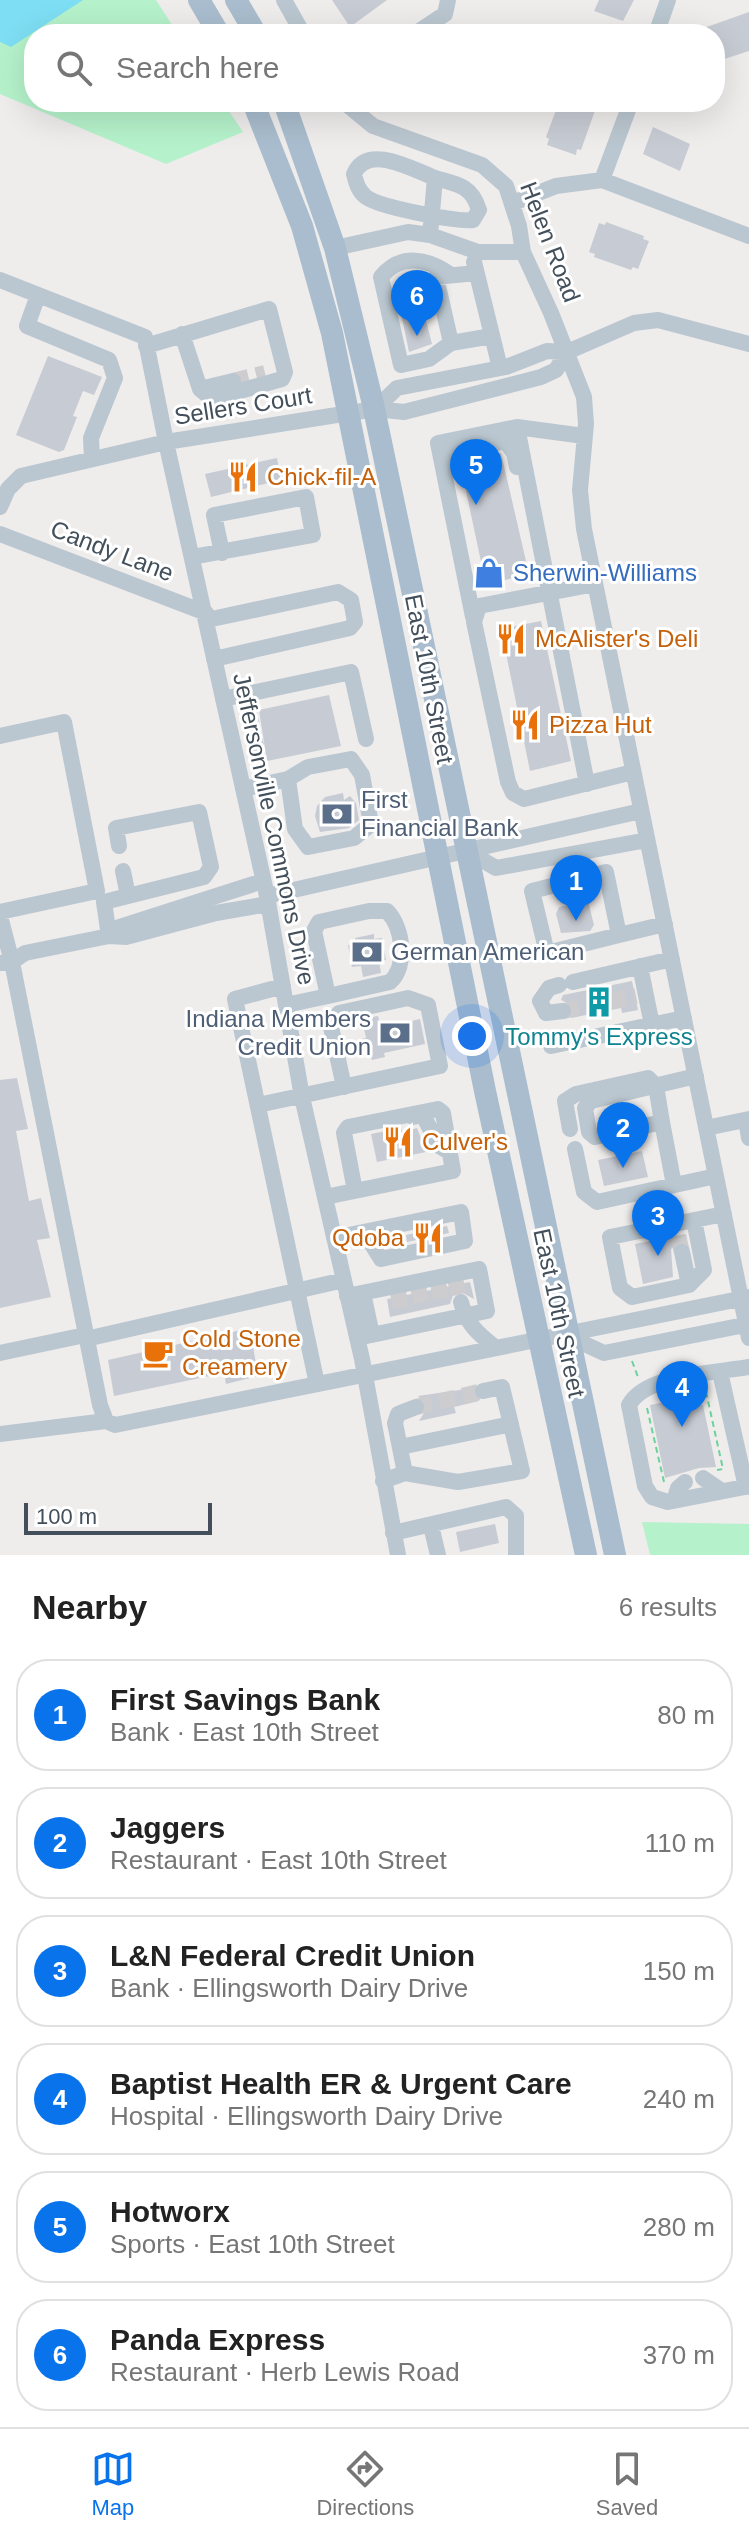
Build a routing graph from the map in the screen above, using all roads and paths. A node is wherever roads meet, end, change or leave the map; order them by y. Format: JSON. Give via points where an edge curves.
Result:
{"nodes":[{"id":1,"x":199,"y":0,"type":"edge"},
{"id":2,"x":236,"y":0,"type":"edge"},
{"id":3,"x":284,"y":0,"type":"edge"},
{"id":4,"x":448,"y":0,"type":"edge"},
{"id":5,"x":668,"y":0,"type":"edge"},
{"id":6,"x":213,"y":24,"type":"edge"},
{"id":7,"x":250,"y":24,"type":"edge"},
{"id":8,"x":297,"y":24,"type":"edge"},
{"id":9,"x":430,"y":24,"type":"edge"},
{"id":10,"x":660,"y":24,"type":"edge"},
{"id":11,"x":257,"y":112,"type":"edge"},
{"id":12,"x":287,"y":112,"type":"edge"},
{"id":13,"x":356,"y":112,"type":"edge"},
{"id":14,"x":627,"y":112,"type":"edge"},
{"id":15,"x":435,"y":178,"type":"junction"},
{"id":16,"x":602,"y":180,"type":"junction"},
{"id":17,"x":513,"y":203,"type":"junction"},
{"id":18,"x":432,"y":216,"type":"junction"},
{"id":19,"x":430,"y":235,"type":"junction"},
{"id":20,"x":749,"y":236,"type":"edge"},
{"id":21,"x":335,"y":248,"type":"junction"},
{"id":22,"x":470,"y":249,"type":"junction"},
{"id":23,"x":523,"y":252,"type":"junction"},
{"id":24,"x":476,"y":273,"type":"junction"},
{"id":25,"x":451,"y":275,"type":"junction"},
{"id":26,"x":0,"y":280,"type":"edge"},
{"id":27,"x":38,"y":295,"type":"junction"},
{"id":28,"x":182,"y":334,"type":"junction"},
{"id":29,"x":492,"y":336,"type":"junction"},
{"id":30,"x":451,"y":343,"type":"junction"},
{"id":31,"x":749,"y":344,"type":"edge"},
{"id":32,"x":146,"y":346,"type":"junction"},
{"id":33,"x":567,"y":352,"type":"junction"},
{"id":34,"x":283,"y":364,"type":"junction"},
{"id":35,"x":500,"y":368,"type":"junction"},
{"id":36,"x":265,"y":373,"type":"tunnel mouth"},
{"id":37,"x":233,"y":381,"type":"tunnel mouth"},
{"id":38,"x":200,"y":389,"type":"junction"},
{"id":39,"x":375,"y":409,"type":"junction"},
{"id":40,"x":349,"y":414,"type":"junction"},
{"id":41,"x":517,"y":427,"type":"junction"},
{"id":42,"x":584,"y":436,"type":"junction"},
{"id":43,"x":166,"y":442,"type":"junction"},
{"id":44,"x":441,"y":456,"type":"junction"},
{"id":45,"x":92,"y":459,"type":"junction"},
{"id":46,"x":0,"y":507,"type":"edge"},
{"id":47,"x":0,"y":534,"type":"edge"},
{"id":48,"x":222,"y":553,"type":"junction"},
{"id":49,"x":192,"y":557,"type":"junction"},
{"id":50,"x":595,"y":584,"type":"junction"},
{"id":51,"x":551,"y":585,"type":"junction"},
{"id":52,"x":207,"y":617,"type":"junction"},
{"id":53,"x":474,"y":622,"type":"junction"},
{"id":54,"x":214,"y":659,"type":"junction"},
{"id":55,"x":245,"y":695,"type":"junction"},
{"id":56,"x":223,"y":699,"type":"junction"},
{"id":57,"x":0,"y":736,"type":"edge"},
{"id":58,"x":366,"y":739,"type":"dead end"},
{"id":59,"x":257,"y":751,"type":"dead end"},
{"id":60,"x":633,"y":772,"type":"junction"},
{"id":61,"x":288,"y":779,"type":"junction"},
{"id":62,"x":587,"y":784,"type":"junction"},
{"id":63,"x":243,"y":789,"type":"junction"},
{"id":64,"x":641,"y":811,"type":"junction"},
{"id":65,"x":647,"y":840,"type":"junction"},
{"id":66,"x":119,"y":846,"type":"dead end"},
{"id":67,"x":467,"y":851,"type":"junction"},
{"id":68,"x":439,"y":856,"type":"junction"},
{"id":69,"x":123,"y":871,"type":"dead end"},
{"id":70,"x":266,"y":894,"type":"junction"},
{"id":71,"x":101,"y":896,"type":"junction"},
{"id":72,"x":128,"y":896,"type":"junction"},
{"id":73,"x":0,"y":914,"type":"edge"},
{"id":74,"x":665,"y":924,"type":"junction"},
{"id":75,"x":619,"y":935,"type":"junction"},
{"id":76,"x":109,"y":936,"type":"junction"},
{"id":77,"x":672,"y":959,"type":"junction"},
{"id":78,"x":6,"y":963,"type":"edge"},
{"id":79,"x":640,"y":966,"type":"junction"},
{"id":80,"x":283,"y":986,"type":"junction"},
{"id":81,"x":328,"y":996,"type":"junction"},
{"id":82,"x":286,"y":1005,"type":"junction"},
{"id":83,"x":563,"y":1011,"type":"dead end"},
{"id":84,"x":684,"y":1018,"type":"junction"},
{"id":85,"x":652,"y":1025,"type":"junction"},
{"id":86,"x":551,"y":1046,"type":"dead end"},
{"id":87,"x":696,"y":1076,"type":"junction"},
{"id":88,"x":656,"y":1086,"type":"junction"},
{"id":89,"x":344,"y":1087,"type":"junction"},
{"id":90,"x":302,"y":1097,"type":"junction"},
{"id":91,"x":258,"y":1105,"type":"junction"},
{"id":92,"x":747,"y":1119,"type":"edge"},
{"id":93,"x":662,"y":1122,"type":"junction"},
{"id":94,"x":706,"y":1128,"type":"junction"},
{"id":95,"x":570,"y":1129,"type":"dead end"},
{"id":96,"x":749,"y":1138,"type":"edge"},
{"id":97,"x":348,"y":1149,"type":"junction"},
{"id":98,"x":447,"y":1149,"type":"junction"},
{"id":99,"x":575,"y":1149,"type":"dead end"},
{"id":100,"x":716,"y":1176,"type":"junction"},
{"id":101,"x":674,"y":1185,"type":"junction"},
{"id":102,"x":355,"y":1191,"type":"junction"},
{"id":103,"x":325,"y":1197,"type":"junction"},
{"id":104,"x":724,"y":1214,"type":"junction"},
{"id":105,"x":694,"y":1220,"type":"junction"},
{"id":106,"x":364,"y":1232,"type":"junction"},
{"id":107,"x":678,"y":1237,"type":"junction"},
{"id":108,"x":334,"y":1238,"type":"junction"},
{"id":109,"x":689,"y":1285,"type":"junction"},
{"id":110,"x":351,"y":1290,"type":"junction"},
{"id":111,"x":297,"y":1292,"type":"junction"},
{"id":112,"x":745,"y":1298,"type":"edge"},
{"id":113,"x":463,"y":1309,"type":"junction"},
{"id":114,"x":748,"y":1329,"type":"edge"},
{"id":115,"x":364,"y":1336,"type":"junction"},
{"id":116,"x":567,"y":1336,"type":"junction"},
{"id":117,"x":86,"y":1337,"type":"junction"},
{"id":118,"x":537,"y":1339,"type":"junction"},
{"id":119,"x":495,"y":1347,"type":"junction"},
{"id":120,"x":0,"y":1353,"type":"edge"},
{"id":121,"x":631,"y":1359,"type":"dead end"},
{"id":122,"x":749,"y":1367,"type":"edge"},
{"id":123,"x":720,"y":1372,"type":"junction"},
{"id":124,"x":363,"y":1375,"type":"junction"},
{"id":125,"x":641,"y":1381,"type":"dead end"},
{"id":126,"x":317,"y":1384,"type":"junction"},
{"id":127,"x":483,"y":1391,"type":"dead end"},
{"id":128,"x":663,"y":1396,"type":"dead end"},
{"id":129,"x":646,"y":1400,"type":"dead end"},
{"id":130,"x":416,"y":1407,"type":"tunnel mouth"},
{"id":131,"x":106,"y":1421,"type":"junction"},
{"id":132,"x":511,"y":1424,"type":"junction"},
{"id":133,"x":0,"y":1434,"type":"edge"},
{"id":134,"x":716,"y":1437,"type":"junction"},
{"id":135,"x":710,"y":1438,"type":"dead end"},
{"id":136,"x":400,"y":1447,"type":"junction"},
{"id":137,"x":405,"y":1473,"type":"junction"},
{"id":138,"x":705,"y":1475,"type":"joint"},
{"id":139,"x":681,"y":1480,"type":"joint"},
{"id":140,"x":383,"y":1481,"type":"junction"},
{"id":141,"x":747,"y":1486,"type":"edge"},
{"id":142,"x":722,"y":1491,"type":"junction"},
{"id":143,"x":674,"y":1501,"type":"junction"},
{"id":144,"x":431,"y":1526,"type":"junction"},
{"id":145,"x":393,"y":1533,"type":"junction"},
{"id":146,"x":398,"y":1555,"type":"edge"},
{"id":147,"x":438,"y":1555,"type":"edge"},
{"id":148,"x":518,"y":1555,"type":"edge"},
{"id":149,"x":586,"y":1555,"type":"edge"},
{"id":150,"x":615,"y":1555,"type":"edge"}],
"edges":[{"from":1,"to":6,"type":"main road"},
{"from":2,"to":7,"type":"main road"},
{"from":3,"to":8,"type":"street"},
{"from":4,"to":9,"type":"street","via":[[445,14]]},
{"from":5,"to":10,"type":"street"},
{"from":11,"to":40,"type":"main road","name":"East 10th Street","via":[[309,247]]},
{"from":12,"to":21,"type":"main road","name":"East 10th Street"},
{"from":13,"to":17,"type":"street","name":"Helen Road","via":[[373,126],[482,165],[506,186]]},
{"from":14,"to":16,"type":"street"},
{"from":15,"to":18,"type":"street"},
{"from":15,"to":18,"type":"street","via":[[466,186],[479,210],[473,220],[459,222]]},
{"from":15,"to":18,"type":"street","via":[[387,160],[366,160],[354,174],[367,198]]},
{"from":16,"to":17,"type":"street","via":[[556,186]]},
{"from":16,"to":20,"type":"street"},
{"from":17,"to":23,"type":"street","name":"Helen Road"},
{"from":18,"to":19,"type":"street"},
{"from":19,"to":21,"type":"street","via":[[408,232]]},
{"from":19,"to":22,"type":"street"},
{"from":21,"to":39,"type":"main road","name":"East 10th Street"},
{"from":22,"to":23,"type":"street"},
{"from":22,"to":24,"type":"street"},
{"from":23,"to":33,"type":"street","name":"Helen Road"},
{"from":24,"to":25,"type":"street"},
{"from":24,"to":29,"type":"street"},
{"from":25,"to":30,"type":"street","via":[[436,277]]},
{"from":25,"to":30,"type":"street","via":[[419,259],[388,268],[381,277],[401,365],[429,359]]},
{"from":26,"to":27,"type":"street"},
{"from":27,"to":32,"type":"street","via":[[145,337]]},
{"from":27,"to":45,"type":"street","via":[[27,326],[109,360],[114,368],[115,378],[91,438]]},
{"from":28,"to":32,"type":"street"},
{"from":28,"to":34,"type":"street","via":[[269,309]]},
{"from":28,"to":38,"type":"street"},
{"from":29,"to":30,"type":"street"},
{"from":29,"to":35,"type":"street"},
{"from":31,"to":33,"type":"street","via":[[658,320],[634,323]]},
{"from":32,"to":43,"type":"street","name":"Sellers Court"},
{"from":33,"to":35,"type":"street","via":[[547,351]]},
{"from":33,"to":39,"type":"street","via":[[556,370],[499,390],[404,412]]},
{"from":33,"to":42,"type":"street","name":"Helen Road","via":[[584,397]]},
{"from":34,"to":36,"type":"street"},
{"from":34,"to":38,"type":"street","via":[[282,379],[212,399]]},
{"from":35,"to":39,"type":"street","via":[[397,388]]},
{"from":37,"to":38,"type":"street"},
{"from":39,"to":40,"type":"street","name":"Sellers Court"},
{"from":39,"to":67,"type":"main road","name":"East 10th Street"},
{"from":40,"to":43,"type":"street","name":"Sellers Court"},
{"from":40,"to":68,"type":"main road","name":"East 10th Street"},
{"from":41,"to":42,"type":"street"},
{"from":41,"to":44,"type":"street","via":[[438,443]]},
{"from":41,"to":51,"type":"street"},
{"from":42,"to":50,"type":"street","name":"Helen Road","via":[[580,490]]},
{"from":43,"to":45,"type":"street"},
{"from":43,"to":49,"type":"street","name":"Jeffersonville Commons Drive"},
{"from":44,"to":51,"type":"street","via":[[505,441],[514,453],[537,566]]},
{"from":44,"to":53,"type":"street"},
{"from":45,"to":46,"type":"street","via":[[21,476]]},
{"from":47,"to":52,"type":"street","name":"Candy Lane"},
{"from":48,"to":48,"type":"street","via":[[313,535],[306,497],[214,515]]},
{"from":48,"to":49,"type":"street"},
{"from":49,"to":52,"type":"street","name":"Jeffersonville Commons Drive"},
{"from":50,"to":51,"type":"street"},
{"from":50,"to":60,"type":"street","name":"Helen Road"},
{"from":51,"to":53,"type":"street","via":[[479,606]]},
{"from":51,"to":62,"type":"street"},
{"from":52,"to":54,"type":"street","name":"Jeffersonville Commons Drive"},
{"from":52,"to":54,"type":"street","via":[[338,592],[351,600],[355,622],[350,628]]},
{"from":53,"to":62,"type":"street","via":[[513,793],[524,799]]},
{"from":54,"to":56,"type":"street","name":"Jeffersonville Commons Drive"},
{"from":55,"to":56,"type":"street"},
{"from":55,"to":58,"type":"street","via":[[351,672]]},
{"from":55,"to":59,"type":"street"},
{"from":56,"to":63,"type":"street","name":"Jeffersonville Commons Drive"},
{"from":57,"to":71,"type":"street","via":[[64,722]]},
{"from":60,"to":62,"type":"street"},
{"from":60,"to":64,"type":"street","name":"Helen Road"},
{"from":61,"to":61,"type":"street","via":[[295,829],[308,847],[354,838],[371,824],[357,762],[308,767]]},
{"from":61,"to":63,"type":"street"},
{"from":63,"to":70,"type":"street","name":"Jeffersonville Commons Drive"},
{"from":64,"to":65,"type":"street","name":"Helen Road"},
{"from":64,"to":67,"type":"street"},
{"from":65,"to":67,"type":"street","via":[[496,868]]},
{"from":65,"to":74,"type":"street","name":"Helen Road"},
{"from":66,"to":72,"type":"street","via":[[116,828],[199,812],[211,867],[204,877]]},
{"from":67,"to":68,"type":"street"},
{"from":67,"to":116,"type":"main road","name":"East 10th Street"},
{"from":68,"to":70,"type":"street"},
{"from":68,"to":118,"type":"main road","name":"East 10th Street"},
{"from":69,"to":72,"type":"street"},
{"from":70,"to":76,"type":"street","via":[[216,913],[126,937]]},
{"from":70,"to":76,"type":"street","via":[[116,928]]},
{"from":70,"to":80,"type":"street","name":"Jeffersonville Commons Drive"},
{"from":71,"to":72,"type":"street"},
{"from":71,"to":73,"type":"street"},
{"from":71,"to":76,"type":"street"},
{"from":73,"to":78,"type":"street"},
{"from":74,"to":75,"type":"street"},
{"from":74,"to":77,"type":"street","name":"Helen Road"},
{"from":75,"to":75,"type":"street","via":[[606,872],[532,891],[547,953]]},
{"from":76,"to":78,"type":"street","via":[[25,953]]},
{"from":77,"to":79,"type":"street"},
{"from":77,"to":84,"type":"street","name":"Helen Road"},
{"from":78,"to":117,"type":"street"},
{"from":79,"to":83,"type":"street","via":[[549,988],[540,1001],[546,1013]]},
{"from":79,"to":85,"type":"street","via":[[641,995]]},
{"from":80,"to":82,"type":"street","name":"Jeffersonville Commons Drive"},
{"from":80,"to":91,"type":"street","via":[[235,999]]},
{"from":81,"to":81,"type":"street","via":[[316,926],[330,918],[387,911],[395,920],[402,965],[398,976]]},
{"from":81,"to":82,"type":"street"},
{"from":82,"to":90,"type":"street","name":"Jeffersonville Commons Drive"},
{"from":84,"to":85,"type":"street"},
{"from":84,"to":87,"type":"street","name":"Helen Road"},
{"from":85,"to":86,"type":"street"},
{"from":87,"to":88,"type":"street"},
{"from":87,"to":94,"type":"street","name":"Helen Road"},
{"from":88,"to":93,"type":"street"},
{"from":88,"to":93,"type":"street","via":[[591,1101],[585,1108],[589,1132],[595,1137]]},
{"from":88,"to":95,"type":"street","via":[[648,1078],[576,1094],[565,1101]]},
{"from":89,"to":89,"type":"street","via":[[440,1066],[428,1005],[408,998],[339,1013],[331,1027]]},
{"from":89,"to":90,"type":"street"},
{"from":90,"to":91,"type":"street"},
{"from":90,"to":103,"type":"street","name":"Jeffersonville Commons Drive"},
{"from":91,"to":111,"type":"street"},
{"from":92,"to":94,"type":"street"},
{"from":92,"to":96,"type":"street"},
{"from":93,"to":101,"type":"street"},
{"from":94,"to":100,"type":"street","name":"Helen Road"},
{"from":97,"to":98,"type":"street","via":[[358,1129],[423,1115],[439,1146]]},
{"from":97,"to":98,"type":"street","via":[[348,1127],[438,1109]]},
{"from":97,"to":102,"type":"street"},
{"from":98,"to":102,"type":"street","via":[[453,1171]]},
{"from":99,"to":101,"type":"street","via":[[584,1192],[597,1202]]},
{"from":100,"to":101,"type":"street"},
{"from":100,"to":104,"type":"street","name":"Helen Road"},
{"from":102,"to":103,"type":"street"},
{"from":103,"to":108,"type":"street","name":"Jeffersonville Commons Drive"},
{"from":104,"to":105,"type":"street"},
{"from":104,"to":112,"type":"street","name":"Helen Road"},
{"from":105,"to":107,"type":"street"},
{"from":105,"to":109,"type":"street","via":[[704,1270]]},
{"from":106,"to":106,"type":"street","via":[[461,1212],[465,1241],[381,1259]]},
{"from":106,"to":108,"type":"street"},
{"from":107,"to":109,"type":"street"},
{"from":107,"to":109,"type":"street","via":[[610,1237],[620,1288],[632,1297]]},
{"from":108,"to":110,"type":"street","name":"Jeffersonville Commons Drive"},
{"from":110,"to":111,"type":"street"},
{"from":110,"to":113,"type":"street","via":[[397,1289],[479,1269],[487,1311]]},
{"from":110,"to":115,"type":"street","name":"Jeffersonville Commons Drive"},
{"from":111,"to":117,"type":"street"},
{"from":111,"to":126,"type":"street"},
{"from":112,"to":114,"type":"street","name":"Helen Road"},
{"from":112,"to":116,"type":"street"},
{"from":113,"to":115,"type":"street"},
{"from":113,"to":119,"type":"street","via":[[477,1333]]},
{"from":114,"to":116,"type":"street","via":[[604,1353]]},
{"from":115,"to":124,"type":"street","name":"Jeffersonville Commons Drive"},
{"from":116,"to":118,"type":"street"},
{"from":116,"to":150,"type":"main road","name":"East 10th Street"},
{"from":117,"to":120,"type":"street"},
{"from":117,"to":131,"type":"street"},
{"from":118,"to":119,"type":"street"},
{"from":118,"to":149,"type":"main road","name":"East 10th Street"},
{"from":119,"to":124,"type":"street"},
{"from":121,"to":125,"type":"path"},
{"from":122,"to":123,"type":"street"},
{"from":123,"to":141,"type":"street"},
{"from":123,"to":143,"type":"street","via":[[651,1384],[629,1405],[645,1486],[652,1497]]},
{"from":124,"to":126,"type":"street"},
{"from":124,"to":140,"type":"street","name":"Jeffersonville Commons Drive"},
{"from":126,"to":131,"type":"street","via":[[115,1425]]},
{"from":127,"to":132,"type":"street","via":[[502,1387]]},
{"from":128,"to":134,"type":"path","via":[[706,1392]]},
{"from":129,"to":139,"type":"path","via":[[662,1482]]},
{"from":130,"to":136,"type":"street","via":[[398,1414]]},
{"from":131,"to":133,"type":"street"},
{"from":132,"to":136,"type":"street"},
{"from":132,"to":137,"type":"street","via":[[522,1471],[458,1482]]},
{"from":134,"to":135,"type":"path"},
{"from":134,"to":138,"type":"path","via":[[723,1469]]},
{"from":136,"to":137,"type":"street"},
{"from":137,"to":140,"type":"street"},
{"from":138,"to":142,"type":"street"},
{"from":139,"to":143,"type":"street"},
{"from":140,"to":145,"type":"street","name":"Jeffersonville Commons Drive"},
{"from":141,"to":142,"type":"street"},
{"from":142,"to":143,"type":"street"},
{"from":144,"to":145,"type":"street"},
{"from":144,"to":147,"type":"street"},
{"from":144,"to":148,"type":"street","via":[[506,1507],[516,1516]]},
{"from":145,"to":146,"type":"street","name":"Jeffersonville Commons Drive"}]}
